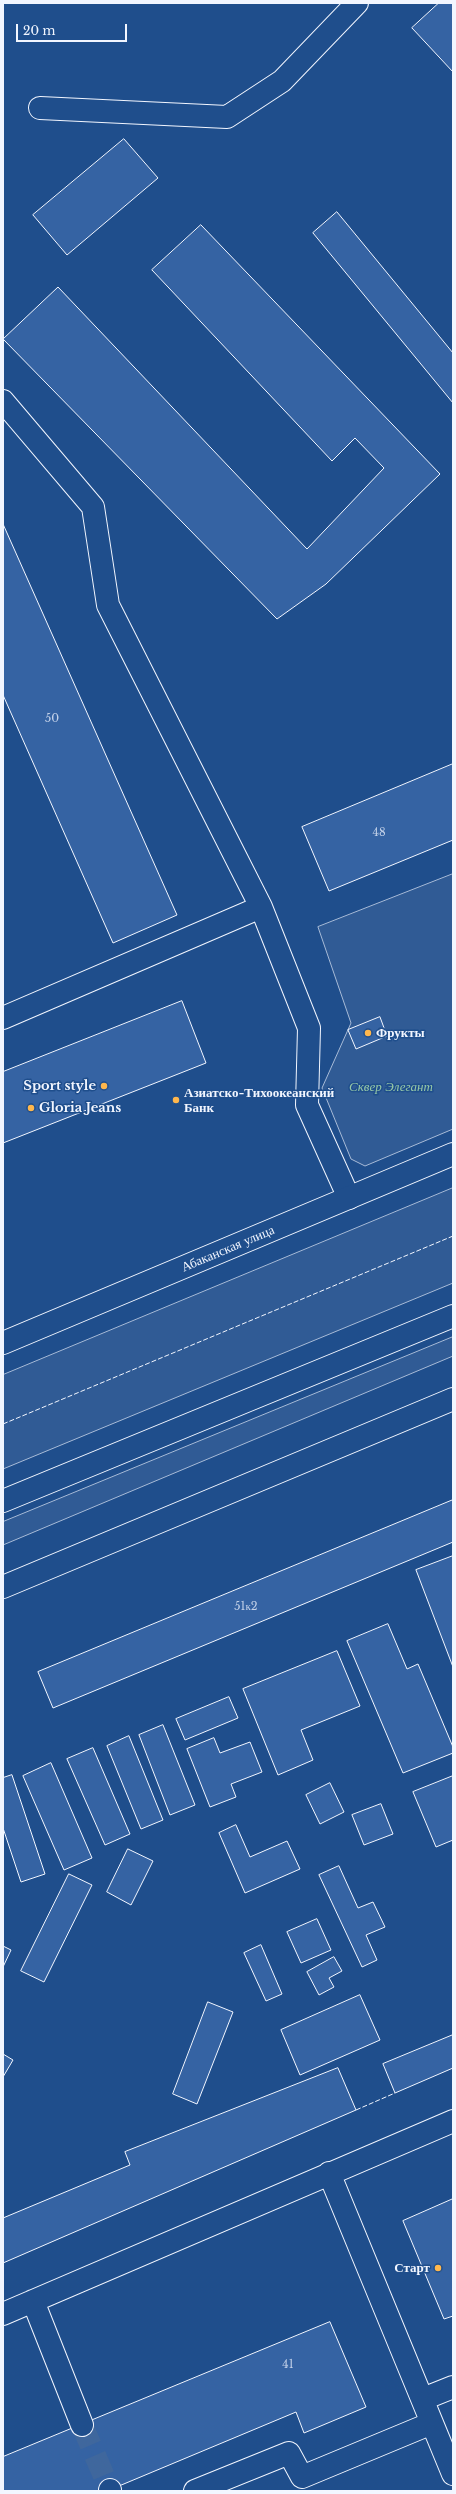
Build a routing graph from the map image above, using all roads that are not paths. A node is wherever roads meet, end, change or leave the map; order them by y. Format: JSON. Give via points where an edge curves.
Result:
{"nodes":[{"id":1,"x":357,"y":3,"type":"edge"},
{"id":2,"x":40,"y":108,"type":"dead end"},
{"id":3,"x":3,"y":401,"type":"edge"},
{"id":4,"x":261,"y":907,"type":"junction"},
{"id":5,"x":3,"y":1018,"type":"edge"},
{"id":6,"x":453,"y":1154,"type":"edge"},
{"id":7,"x":349,"y":1198,"type":"junction"},
{"id":8,"x":453,"y":1316,"type":"edge"},
{"id":9,"x":3,"y":1343,"type":"edge"},
{"id":10,"x":453,"y":1399,"type":"edge"},
{"id":11,"x":3,"y":1501,"type":"edge"},
{"id":12,"x":3,"y":1587,"type":"edge"},
{"id":13,"x":453,"y":2121,"type":"edge"},
{"id":14,"x":329,"y":2173,"type":"junction"},
{"id":15,"x":33,"y":2301,"type":"junction"},
{"id":16,"x":3,"y":2314,"type":"edge"},
{"id":17,"x":453,"y":2387,"type":"edge"},
{"id":18,"x":423,"y":2400,"type":"junction"},
{"id":19,"x":432,"y":2423,"type":"junction"},
{"id":20,"x":82,"y":2425,"type":"tunnel mouth"},
{"id":21,"x":453,"y":2474,"type":"edge"},
{"id":22,"x":196,"y":2491,"type":"edge"}],
"edges":[{"from":1,"to":2,"type":"main road","via":[[282,81],[227,117]]},
{"from":3,"to":4,"type":"main road","via":[[93,507],[108,605]]},
{"from":4,"to":5,"type":"main road"},
{"from":4,"to":7,"type":"main road","via":[[309,1028],[307,1105]]},
{"from":6,"to":7,"type":"main road","name":"Абаканская улица"},
{"from":7,"to":9,"type":"main road","name":"Абаканская улица"},
{"from":8,"to":11,"type":"main road"},
{"from":10,"to":12,"type":"main road"},
{"from":13,"to":14,"type":"main road"},
{"from":14,"to":15,"type":"main road"},
{"from":14,"to":18,"type":"main road"},
{"from":15,"to":16,"type":"main road"},
{"from":15,"to":20,"type":"main road"},
{"from":17,"to":18,"type":"main road"},
{"from":18,"to":19,"type":"main road"},
{"from":19,"to":21,"type":"main road"},
{"from":19,"to":22,"type":"main road","via":[[302,2477],[289,2453]]}]}
